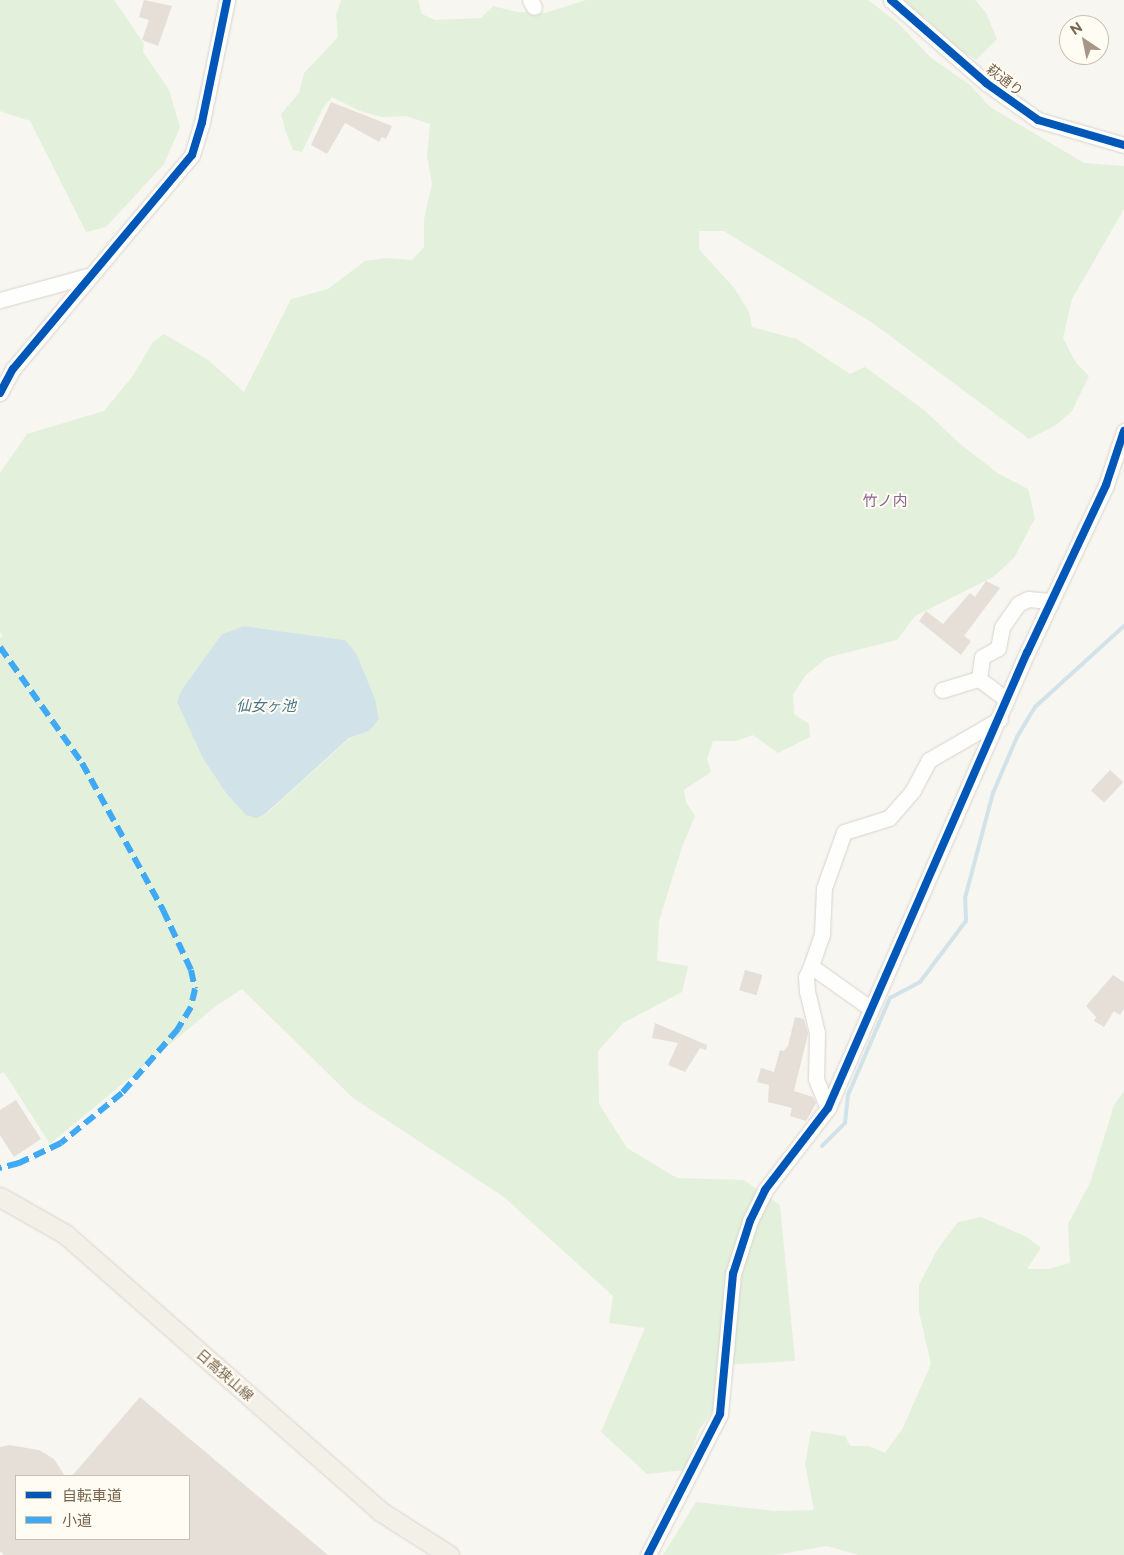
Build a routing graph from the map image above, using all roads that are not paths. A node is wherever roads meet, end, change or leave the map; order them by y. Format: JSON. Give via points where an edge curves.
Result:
{"nodes":[{"id":1,"x":227,"y":0,"type":"edge"},
{"id":2,"x":891,"y":0,"type":"edge"},
{"id":3,"x":1124,"y":145,"type":"edge"},
{"id":4,"x":88,"y":276,"type":"junction"},
{"id":5,"x":0,"y":300,"type":"edge"},
{"id":6,"x":0,"y":393,"type":"edge"},
{"id":7,"x":1124,"y":431,"type":"edge"},
{"id":8,"x":1051,"y":601,"type":"junction"},
{"id":9,"x":979,"y":679,"type":"junction"},
{"id":10,"x":942,"y":690,"type":"dead end"},
{"id":11,"x":1007,"y":700,"type":"junction"},
{"id":12,"x":1000,"y":719,"type":"junction"},
{"id":13,"x":809,"y":971,"type":"junction"},
{"id":14,"x":870,"y":1008,"type":"junction"},
{"id":15,"x":828,"y":1108,"type":"junction"},
{"id":16,"x":0,"y":1197,"type":"edge"},
{"id":17,"x":448,"y":1555,"type":"edge"},
{"id":18,"x":648,"y":1555,"type":"edge"}],
"edges":[{"from":1,"to":4,"type":"street","via":[[192,155]]},
{"from":2,"to":3,"type":"street","name":"萩通り","via":[[986,83],[1038,120]]},
{"from":4,"to":5,"type":"street"},
{"from":4,"to":6,"type":"street","via":[[13,369]]},
{"from":7,"to":8,"type":"street","via":[[1106,486]]},
{"from":8,"to":9,"type":"street","via":[[1028,599],[1018,604],[1002,627],[998,648],[982,656]]},
{"from":8,"to":11,"type":"street"},
{"from":9,"to":10,"type":"street"},
{"from":9,"to":11,"type":"street"},
{"from":11,"to":12,"type":"street"},
{"from":12,"to":13,"type":"street","via":[[929,760],[913,790],[889,818],[844,832],[824,888],[822,934]]},
{"from":12,"to":14,"type":"street"},
{"from":13,"to":14,"type":"street"},
{"from":13,"to":15,"type":"street","via":[[817,1033],[816,1079]]},
{"from":14,"to":15,"type":"street"},
{"from":15,"to":18,"type":"street","via":[[765,1190],[750,1221],[733,1274],[720,1414]]},
{"from":16,"to":17,"type":"main road","name":"日高狭山線","via":[[65,1234],[380,1511]]}]}
